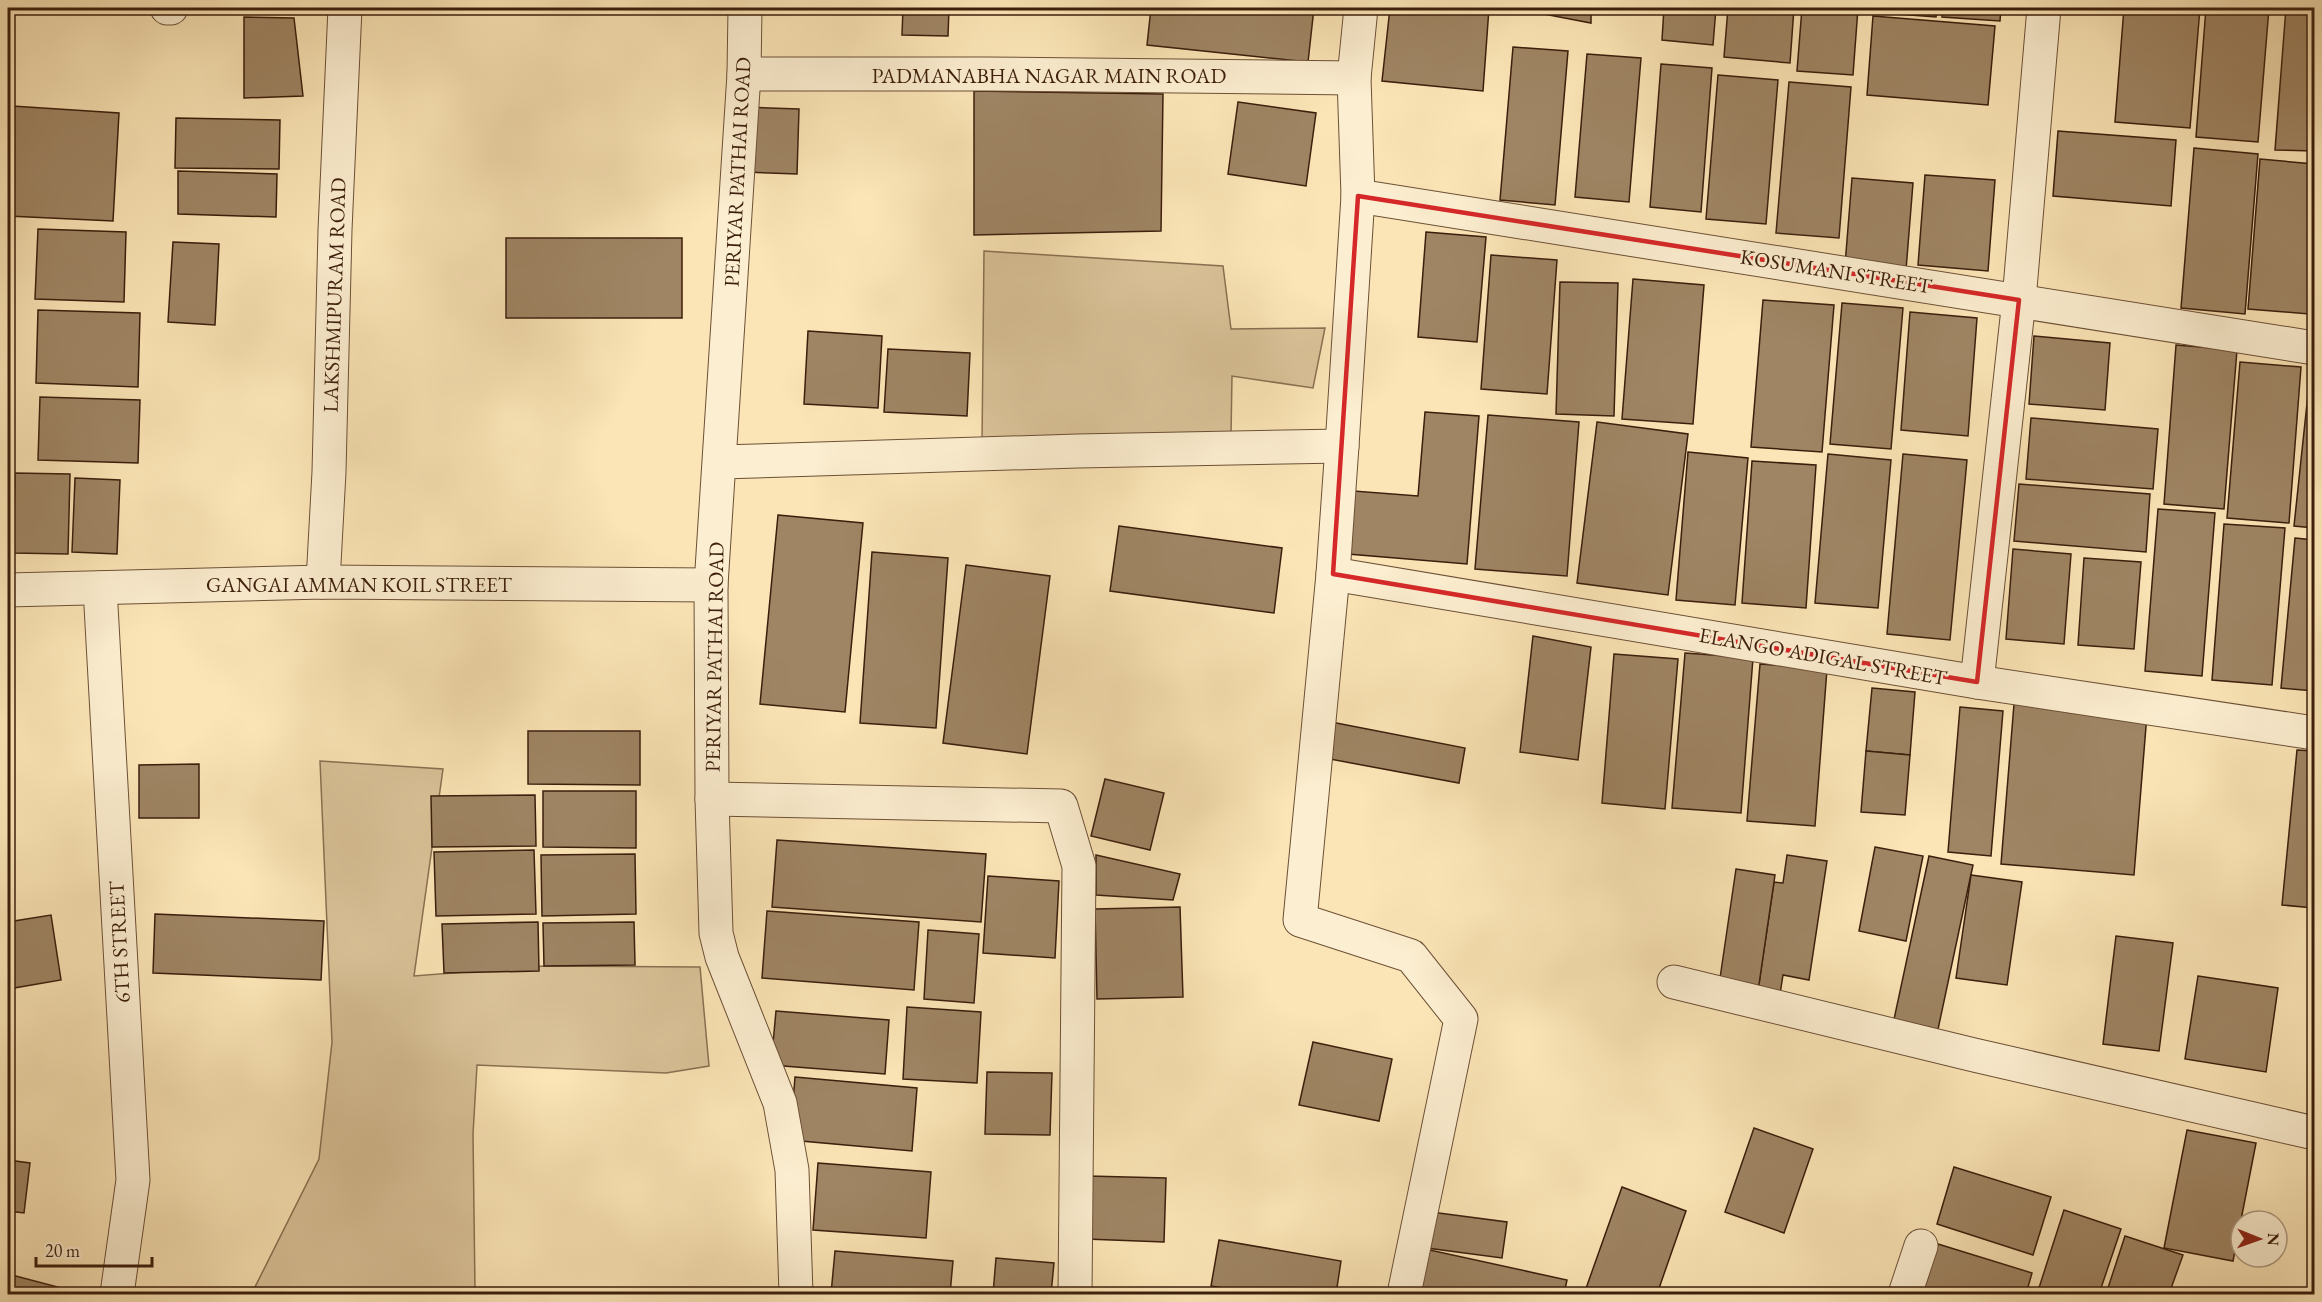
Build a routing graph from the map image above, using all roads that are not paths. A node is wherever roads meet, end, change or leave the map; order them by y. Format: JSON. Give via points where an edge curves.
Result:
{"nodes":[{"id":1,"x":345,"y":8,"type":"edge"},
{"id":2,"x":745,"y":8,"type":"edge"},
{"id":3,"x":1361,"y":8,"type":"edge"},
{"id":4,"x":2044,"y":8,"type":"edge"},
{"id":5,"x":744,"y":74,"type":"junction"},
{"id":6,"x":1354,"y":78,"type":"junction"},
{"id":7,"x":1358,"y":195,"type":"junction"},
{"id":8,"x":2019,"y":300,"type":"junction"},
{"id":9,"x":2314,"y":348,"type":"edge"},
{"id":10,"x":1342,"y":446,"type":"junction"},
{"id":11,"x":721,"y":462,"type":"junction"},
{"id":12,"x":1333,"y":574,"type":"junction"},
{"id":13,"x":323,"y":582,"type":"junction"},
{"id":14,"x":711,"y":585,"type":"junction"},
{"id":15,"x":100,"y":588,"type":"junction"},
{"id":16,"x":8,"y":590,"type":"edge"},
{"id":17,"x":1977,"y":682,"type":"junction"},
{"id":18,"x":2314,"y":733,"type":"edge"},
{"id":19,"x":712,"y":799,"type":"junction"},
{"id":20,"x":1674,"y":982,"type":"dead end"},
{"id":21,"x":2314,"y":1133,"type":"edge"},
{"id":22,"x":1922,"y":1246,"type":"dead end"},
{"id":23,"x":117,"y":1294,"type":"edge"},
{"id":24,"x":796,"y":1294,"type":"edge"},
{"id":25,"x":1075,"y":1294,"type":"edge"},
{"id":26,"x":1404,"y":1294,"type":"edge"},
{"id":27,"x":1905,"y":1294,"type":"edge"}],
"edges":[{"from":1,"to":13,"type":"street","name":"LAKSHMIPURAM ROAD"},
{"from":2,"to":5,"type":"street","name":"PERIYAR PATHAI ROAD"},
{"from":3,"to":6,"type":"street"},
{"from":4,"to":8,"type":"street"},
{"from":5,"to":6,"type":"street","name":"PADMANABHA NAGAR MAIN ROAD"},
{"from":5,"to":11,"type":"street","name":"PERIYAR PATHAI ROAD"},
{"from":6,"to":7,"type":"street"},
{"from":7,"to":8,"type":"street","name":"KOSUMANI STREET"},
{"from":7,"to":10,"type":"street"},
{"from":8,"to":9,"type":"street","name":"KOSUMANI STREET"},
{"from":8,"to":17,"type":"street"},
{"from":10,"to":11,"type":"street"},
{"from":10,"to":12,"type":"street"},
{"from":11,"to":14,"type":"street","name":"PERIYAR PATHAI ROAD"},
{"from":12,"to":17,"type":"street","name":"ELANGO ADIGAL STREET"},
{"from":12,"to":26,"type":"street","via":[[1300,920],[1411,956],[1461,1019]]},
{"from":13,"to":14,"type":"street","name":"GANGAI AMMAN KOIL STREET"},
{"from":13,"to":15,"type":"street","name":"GANGAI AMMAN KOIL STREET"},
{"from":14,"to":19,"type":"street","name":"PERIYAR PATHAI ROAD"},
{"from":15,"to":16,"type":"street","name":"GANGAI AMMAN KOIL STREET"},
{"from":15,"to":23,"type":"street","name":"6TH STREET","via":[[133,1179]]},
{"from":17,"to":18,"type":"street","name":"ELANGO ADIGAL STREET"},
{"from":19,"to":24,"type":"street","name":"PERIYAR PATHAI ROAD","via":[[716,933],[780,1103],[792,1170]]},
{"from":19,"to":25,"type":"street","via":[[1061,806],[1080,866]]},
{"from":20,"to":21,"type":"street"},
{"from":22,"to":27,"type":"street"}]}
